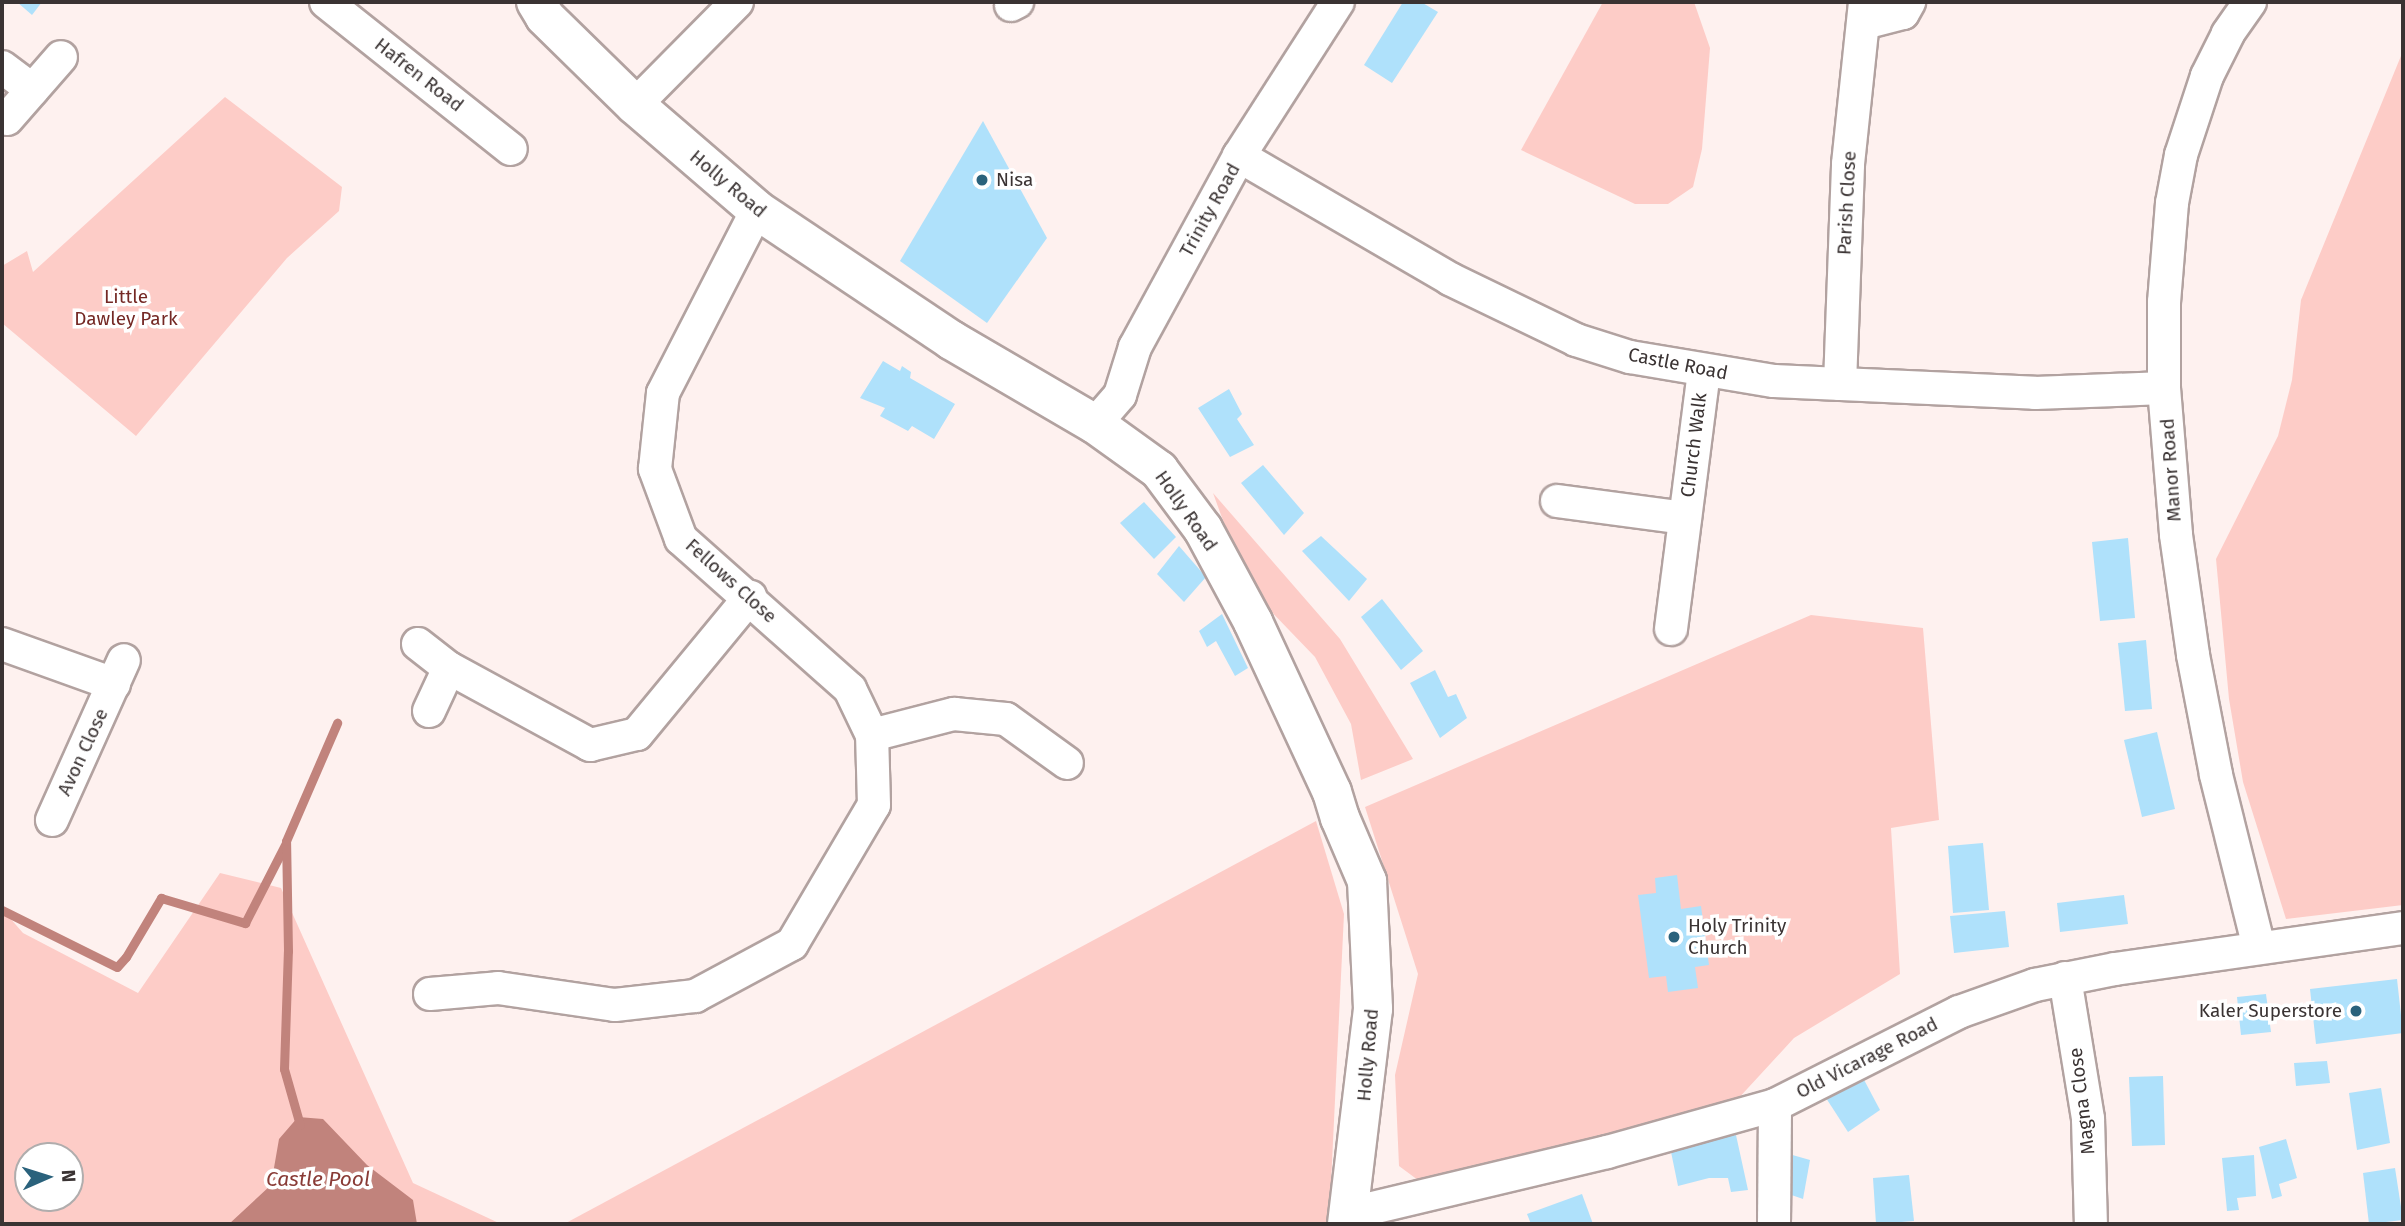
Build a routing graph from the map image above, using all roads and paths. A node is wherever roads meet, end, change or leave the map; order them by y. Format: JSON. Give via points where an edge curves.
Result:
{"nodes":[{"id":1,"x":326,"y":2,"type":"edge"},
{"id":2,"x":536,"y":2,"type":"edge"},
{"id":3,"x":737,"y":2,"type":"edge"},
{"id":4,"x":1338,"y":2,"type":"edge"},
{"id":5,"x":1909,"y":2,"type":"edge"},
{"id":6,"x":2250,"y":2,"type":"edge"},
{"id":7,"x":1865,"y":12,"type":"edge"},
{"id":8,"x":61,"y":57,"type":"dead end"},
{"id":9,"x":2,"y":67,"type":"edge"},
{"id":10,"x":32,"y":90,"type":"junction"},
{"id":11,"x":635,"y":105,"type":"junction"},
{"id":12,"x":7,"y":119,"type":"dead end"},
{"id":13,"x":511,"y":149,"type":"dead end"},
{"id":14,"x":1239,"y":156,"type":"junction"},
{"id":15,"x":757,"y":210,"type":"junction"},
{"id":16,"x":1704,"y":371,"type":"junction"},
{"id":17,"x":1840,"y":384,"type":"junction"},
{"id":18,"x":2164,"y":388,"type":"junction"},
{"id":19,"x":1095,"y":424,"type":"junction"},
{"id":20,"x":1557,"y":501,"type":"dead end"},
{"id":21,"x":1685,"y":518,"type":"junction"},
{"id":22,"x":750,"y":597,"type":"junction"},
{"id":23,"x":1671,"y":629,"type":"dead end"},
{"id":24,"x":2,"y":644,"type":"edge"},
{"id":25,"x":418,"y":644,"type":"dead end"},
{"id":26,"x":449,"y":668,"type":"junction"},
{"id":27,"x":429,"y":711,"type":"dead end"},
{"id":28,"x":872,"y":735,"type":"junction"},
{"id":29,"x":1067,"y":763,"type":"dead end"},
{"id":30,"x":52,"y":820,"type":"dead end"},
{"id":31,"x":2403,"y":928,"type":"edge"},
{"id":32,"x":2259,"y":947,"type":"junction"},
{"id":33,"x":2065,"y":978,"type":"junction"},
{"id":34,"x":430,"y":994,"type":"dead end"},
{"id":35,"x":1775,"y":1105,"type":"junction"},
{"id":36,"x":1347,"y":1219,"type":"edge"},
{"id":37,"x":1774,"y":1224,"type":"edge"},
{"id":38,"x":2091,"y":1224,"type":"edge"}],
"edges":[{"from":1,"to":13,"type":"street","name":"Hafren Road"},
{"from":2,"to":11,"type":"street","name":"Holly Road","via":[[545,17]]},
{"from":3,"to":11,"type":"street"},
{"from":4,"to":14,"type":"street","name":"Trinity Road"},
{"from":5,"to":7,"type":"street","name":"Parish Close","via":[[1903,13]]},
{"from":6,"to":18,"type":"street","name":"Manor Road","via":[[2207,76],[2181,155],[2165,289]]},
{"from":7,"to":17,"type":"street","name":"Parish Close","via":[[1848,164]]},
{"from":8,"to":10,"type":"street"},
{"from":9,"to":10,"type":"street"},
{"from":10,"to":12,"type":"street"},
{"from":11,"to":15,"type":"street","name":"Holly Road"},
{"from":14,"to":16,"type":"street","name":"Castle Road","via":[[1450,279],[1523,316],[1576,340]]},
{"from":14,"to":19,"type":"street","name":"Trinity Road","via":[[1135,347],[1120,395]]},
{"from":15,"to":19,"type":"street","name":"Holly Road","via":[[951,340]]},
{"from":15,"to":22,"type":"street","name":"Fellows Close","via":[[663,393],[655,469],[681,539]]},
{"from":16,"to":17,"type":"street","name":"Castle Road"},
{"from":16,"to":21,"type":"street","name":"Church Walk"},
{"from":17,"to":18,"type":"street","name":"Castle Road","via":[[2035,393]]},
{"from":18,"to":32,"type":"street","name":"Manor Road","via":[[2176,535],[2193,656],[2216,775]]},
{"from":19,"to":36,"type":"street","name":"Holly Road","via":[[1159,470],[1203,529],[1327,779],[1367,881],[1373,1009]]},
{"from":20,"to":21,"type":"street","name":"Church Walk"},
{"from":21,"to":23,"type":"street","name":"Church Walk"},
{"from":22,"to":26,"type":"street","via":[[637,734],[590,745]]},
{"from":22,"to":28,"type":"street","name":"Fellows Close","via":[[850,689]]},
{"from":24,"to":30,"type":"street","name":"Avon Close","via":[[119,672]]},
{"from":25,"to":26,"type":"street"},
{"from":26,"to":27,"type":"street"},
{"from":28,"to":29,"type":"street","via":[[954,714],[1006,719]]},
{"from":28,"to":34,"type":"street","name":"Fellows Close","via":[[874,805],[792,944],[695,996],[615,1005],[498,988]]},
{"from":31,"to":32,"type":"street","name":"Old Vicarage Road"},
{"from":32,"to":33,"type":"street","name":"Old Vicarage Road"},
{"from":33,"to":35,"type":"street","name":"Old Vicarage Road","via":[[1959,1012]]},
{"from":33,"to":38,"type":"street","name":"Magna Close","via":[[2088,1119]]},
{"from":35,"to":36,"type":"street","name":"Old Vicarage Road"},
{"from":35,"to":37,"type":"street"}]}
